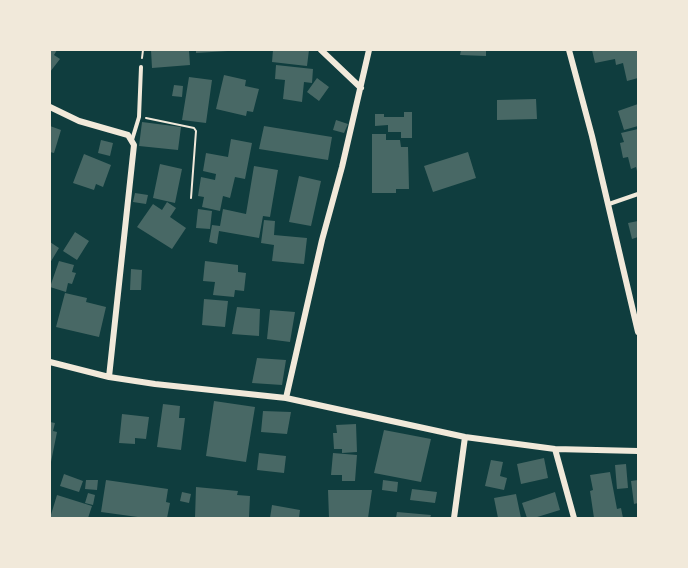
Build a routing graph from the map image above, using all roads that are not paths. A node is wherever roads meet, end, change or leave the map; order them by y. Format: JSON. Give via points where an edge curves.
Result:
{"nodes":[{"id":1,"x":321,"y":50,"type":"edge"},
{"id":2,"x":369,"y":50,"type":"edge"},
{"id":3,"x":569,"y":50,"type":"edge"},
{"id":4,"x":141,"y":67,"type":"dead end"},
{"id":5,"x":361,"y":88,"type":"junction"},
{"id":6,"x":50,"y":107,"type":"edge"},
{"id":7,"x":132,"y":140,"type":"junction"},
{"id":8,"x":639,"y":194,"type":"edge"},
{"id":9,"x":609,"y":204,"type":"junction"},
{"id":10,"x":639,"y":332,"type":"edge"},
{"id":11,"x":50,"y":362,"type":"edge"},
{"id":12,"x":109,"y":377,"type":"junction"},
{"id":13,"x":286,"y":398,"type":"junction"},
{"id":14,"x":465,"y":437,"type":"junction"},
{"id":15,"x":555,"y":449,"type":"junction"},
{"id":16,"x":639,"y":451,"type":"edge"},
{"id":17,"x":454,"y":519,"type":"edge"},
{"id":18,"x":574,"y":519,"type":"edge"}],
"edges":[{"from":1,"to":5,"type":"street"},
{"from":2,"to":5,"type":"street"},
{"from":3,"to":9,"type":"street"},
{"from":4,"to":7,"type":"lane","via":[[139,117]]},
{"from":5,"to":13,"type":"street"},
{"from":6,"to":7,"type":"street","via":[[79,121],[128,135]]},
{"from":7,"to":12,"type":"street"},
{"from":8,"to":9,"type":"lane"},
{"from":9,"to":10,"type":"street"},
{"from":11,"to":12,"type":"street"},
{"from":12,"to":13,"type":"street"},
{"from":13,"to":14,"type":"street"},
{"from":14,"to":15,"type":"street"},
{"from":14,"to":17,"type":"street"},
{"from":15,"to":16,"type":"street"},
{"from":15,"to":18,"type":"street"}]}
